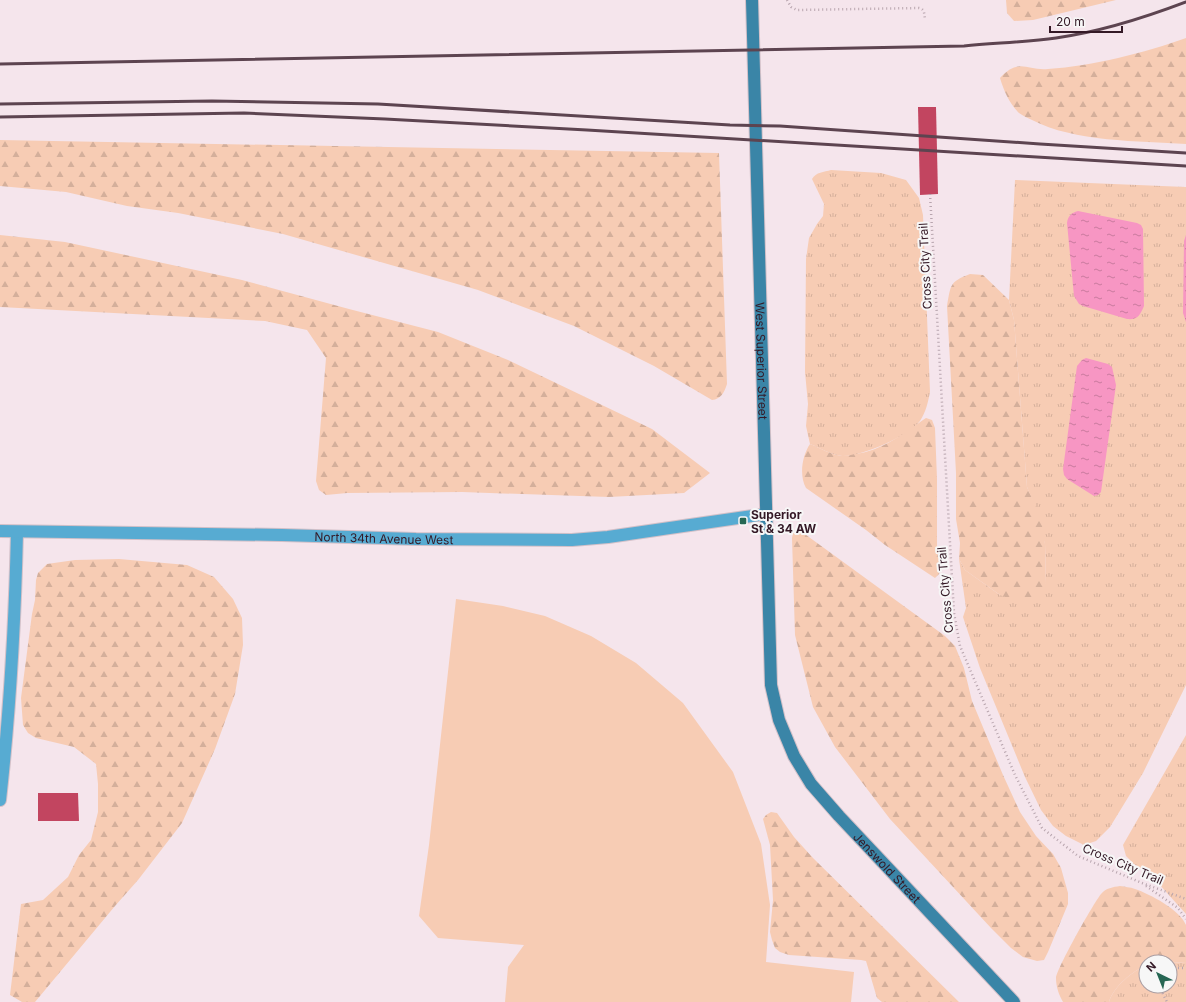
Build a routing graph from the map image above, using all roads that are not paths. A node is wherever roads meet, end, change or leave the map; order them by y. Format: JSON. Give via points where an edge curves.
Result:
{"nodes":[{"id":1,"x":752,"y":0,"type":"edge"},
{"id":2,"x":766,"y":514,"type":"junction"},
{"id":3,"x":0,"y":531,"type":"edge"},
{"id":4,"x":17,"y":532,"type":"junction"},
{"id":5,"x":779,"y":720,"type":"joint"},
{"id":6,"x":0,"y":800,"type":"edge"},
{"id":7,"x":1014,"y":1002,"type":"edge"}],
"edges":[{"from":1,"to":2,"type":"street","name":"West Superior Street"},
{"from":2,"to":4,"type":"street","name":"North 34th Avenue West","via":[[572,540]]},
{"from":2,"to":5,"type":"street","name":"West Superior Street","via":[[770,685]]},
{"from":3,"to":4,"type":"street","name":"North 34th Avenue West"},
{"from":4,"to":6,"type":"street","via":[[15,616]]},
{"from":5,"to":7,"type":"street","name":"Jenswold Street","via":[[794,756],[811,784]]}]}
